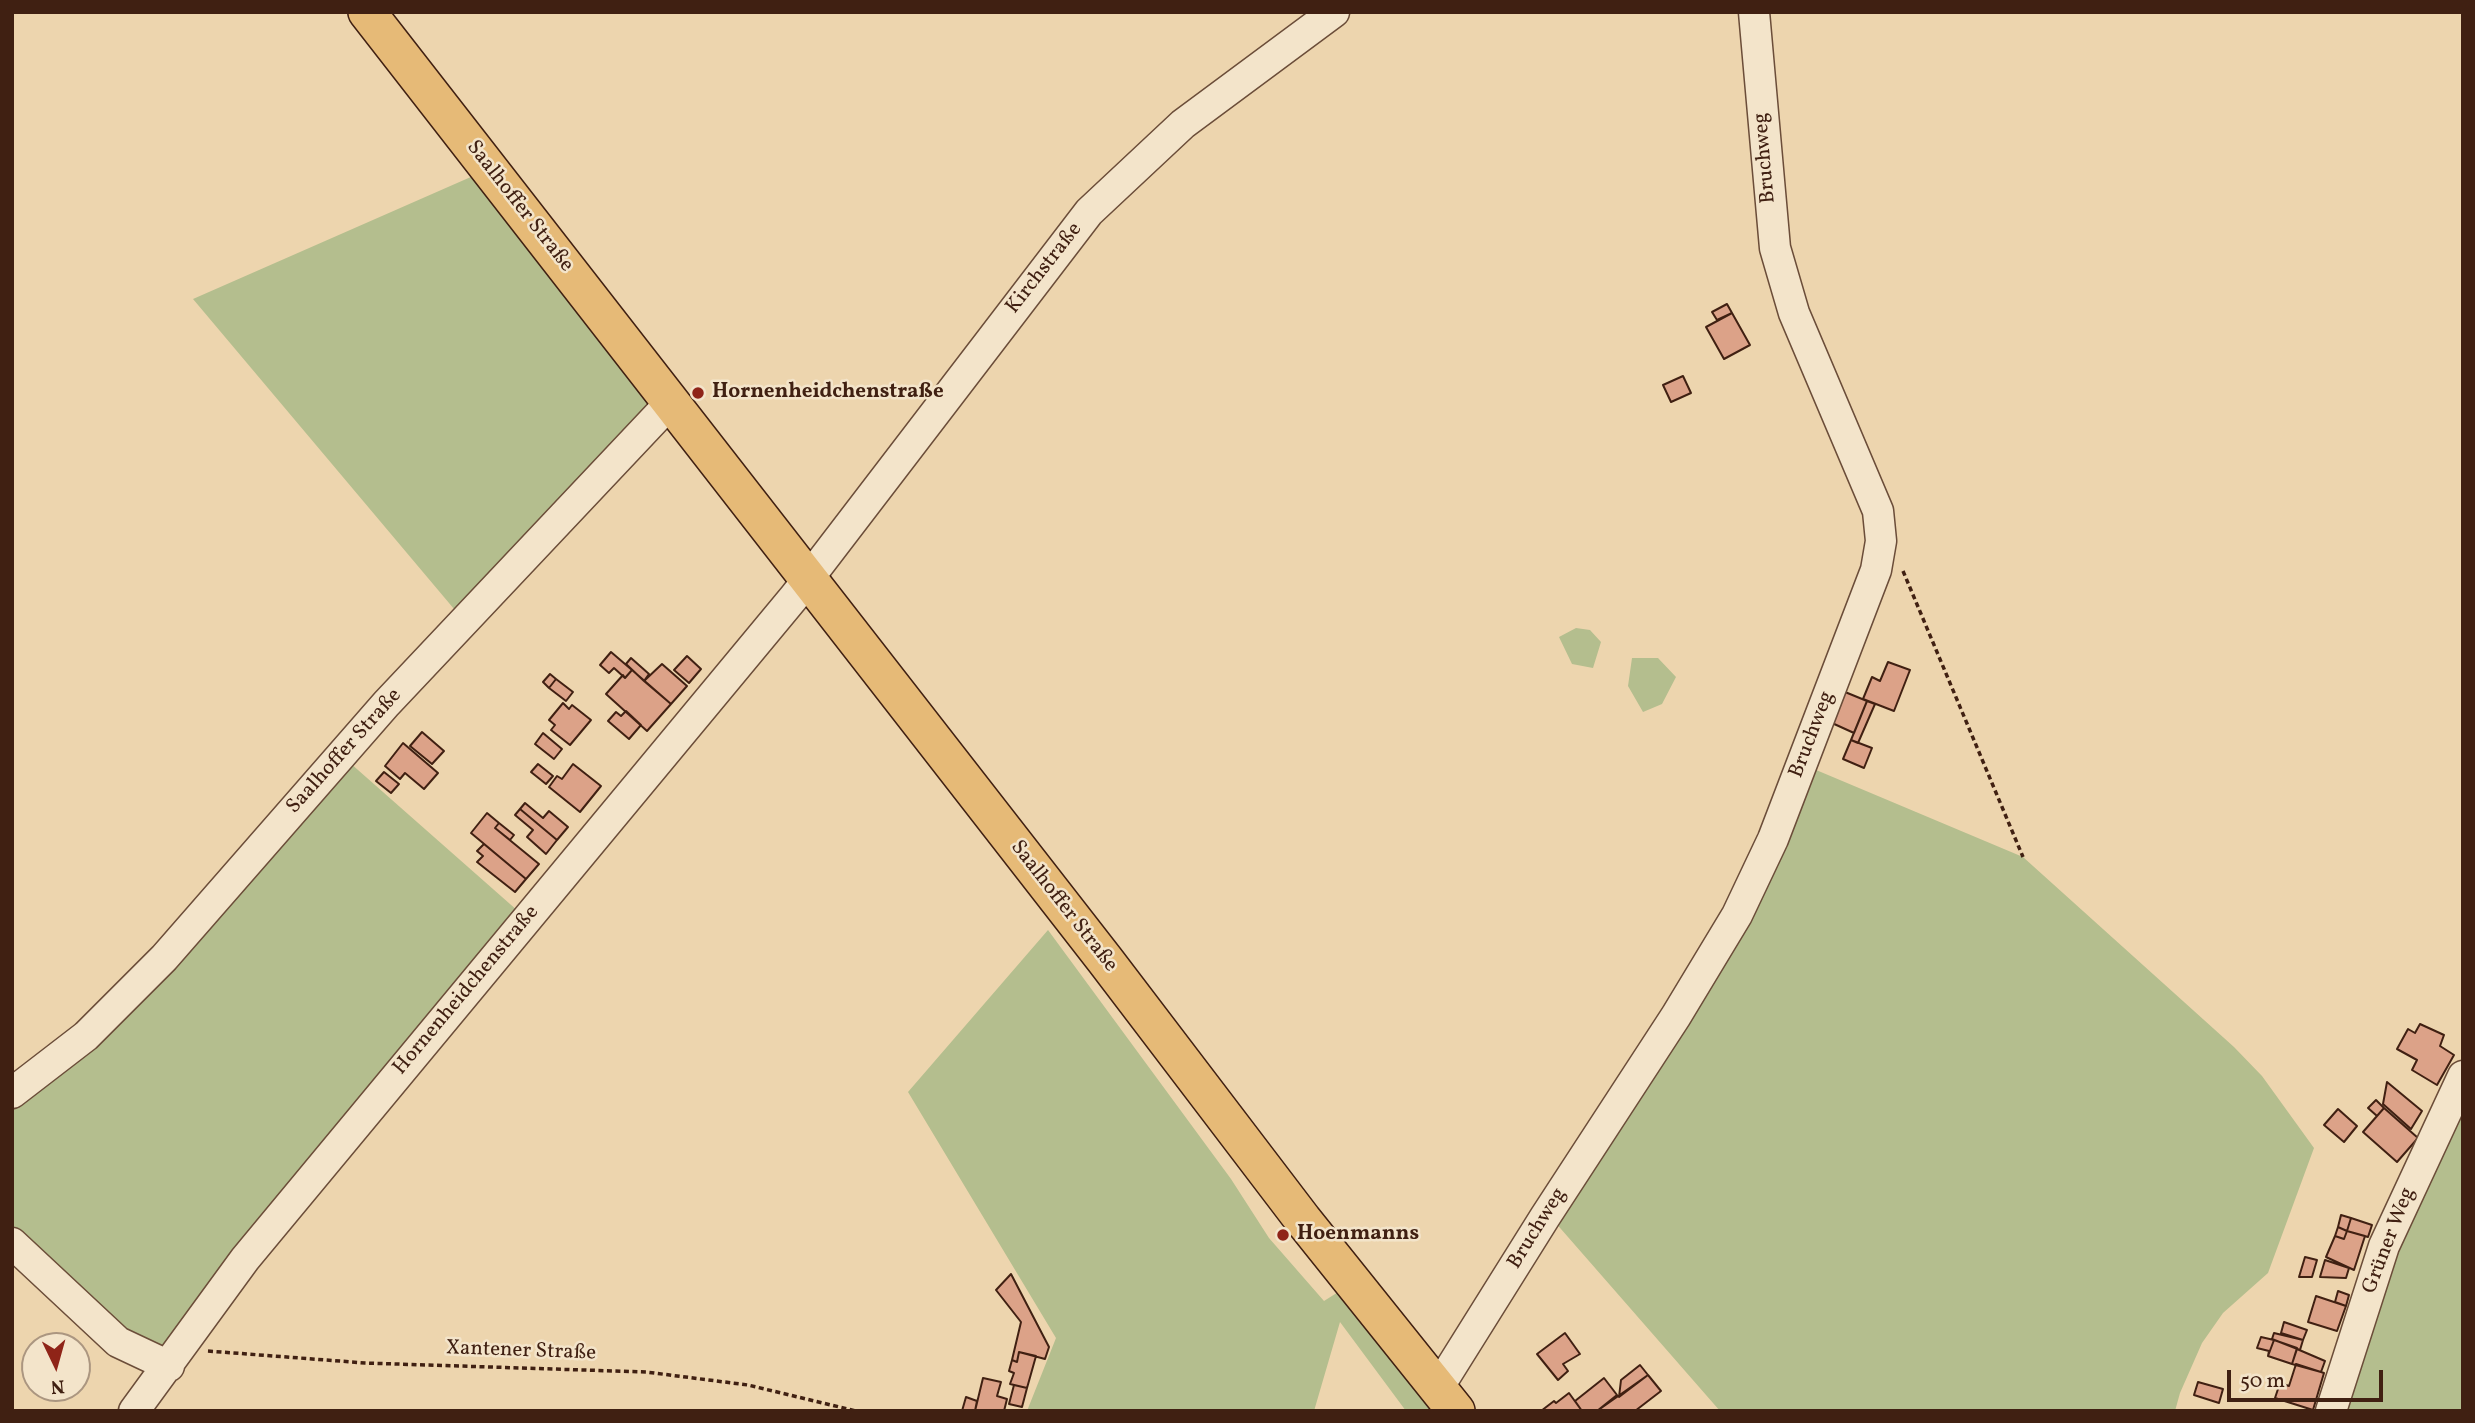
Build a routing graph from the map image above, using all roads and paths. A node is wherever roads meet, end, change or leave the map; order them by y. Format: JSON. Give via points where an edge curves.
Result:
{"nodes":[{"id":1,"x":367,"y":12,"type":"edge"},
{"id":2,"x":1334,"y":12,"type":"edge"},
{"id":3,"x":1754,"y":12,"type":"edge"},
{"id":4,"x":671,"y":401,"type":"junction"},
{"id":5,"x":1898,"y":561,"type":"dead end"},
{"id":6,"x":808,"y":578,"type":"junction"},
{"id":7,"x":2022,"y":857,"type":"dead end"},
{"id":8,"x":2463,"y":1076,"type":"edge"},
{"id":9,"x":12,"y":1093,"type":"edge"},
{"id":10,"x":12,"y":1243,"type":"edge"},
{"id":11,"x":175,"y":1358,"type":"junction"},
{"id":12,"x":1447,"y":1400,"type":"edge"},
{"id":13,"x":134,"y":1411,"type":"edge"},
{"id":14,"x":856,"y":1411,"type":"edge"},
{"id":15,"x":2331,"y":1411,"type":"edge"}],
"edges":[{"from":1,"to":4,"type":"main road","name":"Saalhoffer Straße","via":[[575,295]]},
{"from":2,"to":6,"type":"street","name":"Kirchstraße","via":[[1183,124],[1089,212]]},
{"from":3,"to":12,"type":"street","name":"Bruchweg","via":[[1775,248],[1794,313],[1878,511],[1881,541],[1876,570],[1773,839],[1737,915],[1545,1217]]},
{"from":4,"to":6,"type":"main road","name":"Saalhoffer Straße"},
{"from":4,"to":9,"type":"street","name":"Saalhoffer Straße","via":[[386,704],[164,958],[86,1036]]},
{"from":5,"to":7,"type":"path"},
{"from":6,"to":11,"type":"street","name":"Hornenheidchenstraße","via":[[245,1259]]},
{"from":6,"to":12,"type":"main road","name":"Saalhoffer Straße"},
{"from":8,"to":15,"type":"street","name":"Grüner Weg","via":[[2384,1247]]},
{"from":10,"to":11,"type":"street","via":[[118,1342]]},
{"from":11,"to":13,"type":"street","name":"Hornenheidchenstraße"},
{"from":11,"to":14,"type":"path","name":"Xantener Straße","via":[[646,1372],[748,1385]]}]}
